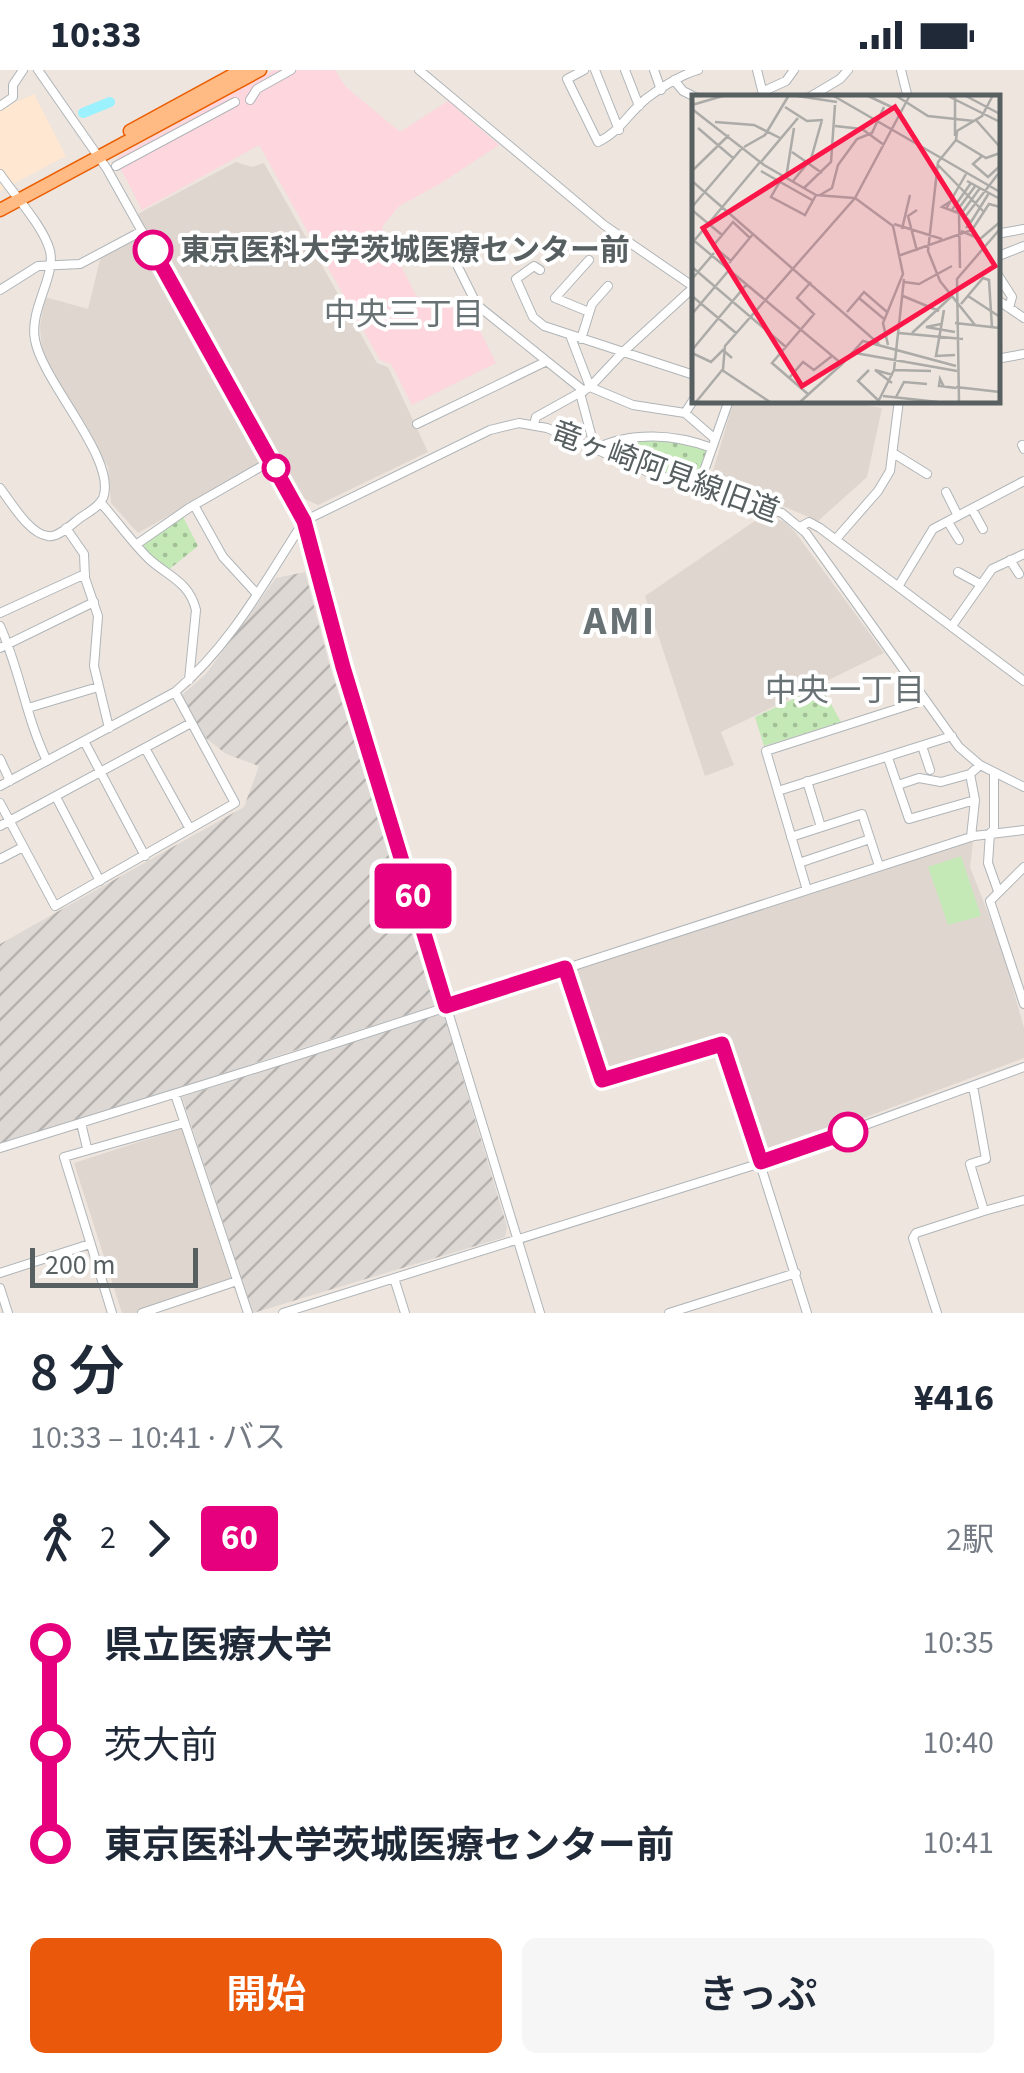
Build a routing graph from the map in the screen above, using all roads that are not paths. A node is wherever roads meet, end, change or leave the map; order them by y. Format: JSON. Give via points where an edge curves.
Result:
{"nodes":[{"id":1,"x":23,"y":70,"type":"edge"},
{"id":2,"x":38,"y":70,"type":"edge"},
{"id":3,"x":242,"y":70,"type":"edge"},
{"id":4,"x":260,"y":70,"type":"edge"},
{"id":5,"x":291,"y":70,"type":"edge"},
{"id":6,"x":419,"y":70,"type":"edge"},
{"id":7,"x":584,"y":70,"type":"edge"},
{"id":8,"x":595,"y":70,"type":"edge"},
{"id":9,"x":625,"y":70,"type":"edge"},
{"id":10,"x":654,"y":70,"type":"edge"},
{"id":11,"x":698,"y":70,"type":"edge"},
{"id":12,"x":756,"y":70,"type":"edge"},
{"id":13,"x":794,"y":70,"type":"edge"},
{"id":14,"x":848,"y":70,"type":"edge"},
{"id":15,"x":901,"y":70,"type":"edge"},
{"id":16,"x":683,"y":72,"type":"edge"},
{"id":17,"x":674,"y":80,"type":"junction"},
{"id":18,"x":661,"y":90,"type":"junction"},
{"id":19,"x":764,"y":94,"type":"edge"},
{"id":20,"x":813,"y":95,"type":"edge"},
{"id":21,"x":907,"y":95,"type":"edge"},
{"id":22,"x":692,"y":96,"type":"edge"},
{"id":23,"x":250,"y":100,"type":"dead end"},
{"id":24,"x":235,"y":102,"type":"dead end"},
{"id":25,"x":0,"y":106,"type":"edge"},
{"id":26,"x":639,"y":106,"type":"junction"},
{"id":27,"x":618,"y":130,"type":"junction"},
{"id":28,"x":97,"y":154,"type":"junction"},
{"id":29,"x":116,"y":166,"type":"dead end"},
{"id":30,"x":0,"y":174,"type":"edge"},
{"id":31,"x":16,"y":198,"type":"junction"},
{"id":32,"x":0,"y":202,"type":"edge"},
{"id":33,"x":0,"y":210,"type":"edge"},
{"id":34,"x":1024,"y":229,"type":"edge"},
{"id":35,"x":142,"y":230,"type":"junction"},
{"id":36,"x":999,"y":233,"type":"edge"},
{"id":37,"x":1024,"y":246,"type":"edge"},
{"id":38,"x":452,"y":256,"type":"dead end"},
{"id":39,"x":999,"y":256,"type":"edge"},
{"id":40,"x":589,"y":260,"type":"dead end"},
{"id":41,"x":50,"y":264,"type":"junction"},
{"id":42,"x":540,"y":270,"type":"dead end"},
{"id":43,"x":999,"y":277,"type":"edge"},
{"id":44,"x":608,"y":286,"type":"dead end"},
{"id":45,"x":692,"y":286,"type":"edge"},
{"id":46,"x":692,"y":289,"type":"edge"},
{"id":47,"x":0,"y":290,"type":"edge"},
{"id":48,"x":1024,"y":292,"type":"edge"},
{"id":49,"x":1010,"y":295,"type":"junction"},
{"id":50,"x":999,"y":301,"type":"edge"},
{"id":51,"x":1008,"y":308,"type":"junction"},
{"id":52,"x":589,"y":312,"type":"junction"},
{"id":53,"x":1024,"y":318,"type":"edge"},
{"id":54,"x":570,"y":336,"type":"junction"},
{"id":55,"x":581,"y":339,"type":"junction"},
{"id":56,"x":623,"y":352,"type":"junction"},
{"id":57,"x":1024,"y":354,"type":"edge"},
{"id":58,"x":999,"y":358,"type":"edge"},
{"id":59,"x":544,"y":362,"type":"junction"},
{"id":60,"x":692,"y":374,"type":"edge"},
{"id":61,"x":585,"y":390,"type":"junction"},
{"id":62,"x":692,"y":401,"type":"edge"},
{"id":63,"x":727,"y":402,"type":"edge"},
{"id":64,"x":899,"y":402,"type":"edge"},
{"id":65,"x":685,"y":413,"type":"junction"},
{"id":66,"x":417,"y":424,"type":"dead end"},
{"id":67,"x":534,"y":424,"type":"junction"},
{"id":68,"x":714,"y":444,"type":"junction"},
{"id":69,"x":595,"y":449,"type":"junction"},
{"id":70,"x":893,"y":453,"type":"junction"},
{"id":71,"x":271,"y":460,"type":"junction"},
{"id":72,"x":926,"y":474,"type":"dead end"},
{"id":73,"x":1024,"y":482,"type":"edge"},
{"id":74,"x":0,"y":488,"type":"edge"},
{"id":75,"x":698,"y":488,"type":"junction"},
{"id":76,"x":946,"y":492,"type":"dead end"},
{"id":77,"x":100,"y":503,"type":"junction"},
{"id":78,"x":194,"y":504,"type":"junction"},
{"id":79,"x":972,"y":509,"type":"junction"},
{"id":80,"x":958,"y":516,"type":"junction"},
{"id":81,"x":304,"y":521,"type":"junction"},
{"id":82,"x":948,"y":522,"type":"junction"},
{"id":83,"x":800,"y":526,"type":"junction"},
{"id":84,"x":66,"y":528,"type":"junction"},
{"id":85,"x":983,"y":529,"type":"dead end"},
{"id":86,"x":836,"y":539,"type":"junction"},
{"id":87,"x":959,"y":540,"type":"dead end"},
{"id":88,"x":138,"y":544,"type":"junction"},
{"id":89,"x":1024,"y":554,"type":"edge"},
{"id":90,"x":1010,"y":560,"type":"junction"},
{"id":91,"x":958,"y":572,"type":"dead end"},
{"id":92,"x":85,"y":574,"type":"junction"},
{"id":93,"x":1019,"y":574,"type":"dead end"},
{"id":94,"x":980,"y":584,"type":"junction"},
{"id":95,"x":899,"y":586,"type":"junction"},
{"id":96,"x":257,"y":594,"type":"junction"},
{"id":97,"x":94,"y":602,"type":"junction"},
{"id":98,"x":0,"y":613,"type":"edge"},
{"id":99,"x":0,"y":626,"type":"edge"},
{"id":100,"x":952,"y":626,"type":"junction"},
{"id":101,"x":4,"y":647,"type":"edge"},
{"id":102,"x":190,"y":680,"type":"junction"},
{"id":103,"x":1024,"y":681,"type":"edge"},
{"id":104,"x":98,"y":686,"type":"junction"},
{"id":105,"x":175,"y":692,"type":"junction"},
{"id":106,"x":925,"y":700,"type":"junction"},
{"id":107,"x":28,"y":708,"type":"junction"},
{"id":108,"x":190,"y":724,"type":"junction"},
{"id":109,"x":109,"y":728,"type":"junction"},
{"id":110,"x":952,"y":736,"type":"junction"},
{"id":111,"x":84,"y":741,"type":"junction"},
{"id":112,"x":922,"y":746,"type":"junction"},
{"id":113,"x":145,"y":748,"type":"junction"},
{"id":114,"x":888,"y":758,"type":"junction"},
{"id":115,"x":0,"y":760,"type":"edge"},
{"id":116,"x":47,"y":761,"type":"junction"},
{"id":117,"x":980,"y":765,"type":"junction"},
{"id":118,"x":930,"y":770,"type":"dead end"},
{"id":119,"x":100,"y":772,"type":"junction"},
{"id":120,"x":970,"y":774,"type":"junction"},
{"id":121,"x":994,"y":774,"type":"junction"},
{"id":122,"x":10,"y":780,"type":"junction"},
{"id":123,"x":806,"y":781,"type":"junction"},
{"id":124,"x":898,"y":785,"type":"junction"},
{"id":125,"x":0,"y":786,"type":"edge"},
{"id":126,"x":1024,"y":787,"type":"edge"},
{"id":127,"x":778,"y":791,"type":"junction"},
{"id":128,"x":56,"y":797,"type":"junction"},
{"id":129,"x":975,"y":800,"type":"junction"},
{"id":130,"x":0,"y":803,"type":"edge"},
{"id":131,"x":5,"y":823,"type":"edge"},
{"id":132,"x":821,"y":827,"type":"junction"},
{"id":133,"x":190,"y":829,"type":"junction"},
{"id":134,"x":1024,"y":830,"type":"edge"},
{"id":135,"x":990,"y":833,"type":"junction"},
{"id":136,"x":791,"y":836,"type":"junction"},
{"id":137,"x":971,"y":837,"type":"junction"},
{"id":138,"x":870,"y":839,"type":"junction"},
{"id":139,"x":23,"y":847,"type":"junction"},
{"id":140,"x":145,"y":856,"type":"junction"},
{"id":141,"x":0,"y":860,"type":"edge"},
{"id":142,"x":800,"y":863,"type":"junction"},
{"id":143,"x":879,"y":866,"type":"junction"},
{"id":144,"x":1024,"y":867,"type":"edge"},
{"id":145,"x":100,"y":881,"type":"junction"},
{"id":146,"x":808,"y":890,"type":"junction"},
{"id":147,"x":998,"y":892,"type":"junction"},
{"id":148,"x":1024,"y":967,"type":"edge"},
{"id":149,"x":565,"y":968,"type":"junction"},
{"id":150,"x":1017,"y":978,"type":"junction"},
{"id":151,"x":1024,"y":1004,"type":"edge"},
{"id":152,"x":446,"y":1006,"type":"junction"},
{"id":153,"x":1024,"y":1067,"type":"edge"},
{"id":154,"x":973,"y":1086,"type":"junction"},
{"id":155,"x":175,"y":1094,"type":"junction"},
{"id":156,"x":80,"y":1123,"type":"junction"},
{"id":157,"x":184,"y":1123,"type":"junction"},
{"id":158,"x":0,"y":1148,"type":"edge"},
{"id":159,"x":87,"y":1148,"type":"junction"},
{"id":160,"x":761,"y":1162,"type":"junction"},
{"id":161,"x":1024,"y":1200,"type":"edge"},
{"id":162,"x":984,"y":1212,"type":"junction"},
{"id":163,"x":517,"y":1240,"type":"junction"},
{"id":164,"x":90,"y":1244,"type":"junction"},
{"id":165,"x":0,"y":1273,"type":"edge"},
{"id":166,"x":796,"y":1273,"type":"junction"},
{"id":167,"x":394,"y":1278,"type":"junction"},
{"id":168,"x":237,"y":1282,"type":"junction"},
{"id":169,"x":0,"y":1288,"type":"edge"},
{"id":170,"x":8,"y":1313,"type":"edge"},
{"id":171,"x":112,"y":1313,"type":"edge"},
{"id":172,"x":142,"y":1313,"type":"edge"},
{"id":173,"x":248,"y":1313,"type":"edge"},
{"id":174,"x":282,"y":1313,"type":"edge"},
{"id":175,"x":405,"y":1313,"type":"edge"},
{"id":176,"x":540,"y":1313,"type":"edge"},
{"id":177,"x":672,"y":1313,"type":"edge"},
{"id":178,"x":807,"y":1313,"type":"edge"},
{"id":179,"x":937,"y":1313,"type":"edge"}],
"edges":[{"from":1,"to":25,"type":"street","via":[[12,97]]},
{"from":2,"to":28,"type":"street"},
{"from":3,"to":28,"type":"highway"},
{"from":4,"to":28,"type":"highway"},
{"from":5,"to":23,"type":"street","via":[[257,88]]},
{"from":6,"to":45,"type":"street","via":[[604,225]]},
{"from":7,"to":27,"type":"street","via":[[567,79],[598,142]]},
{"from":8,"to":27,"type":"street"},
{"from":9,"to":26,"type":"street"},
{"from":10,"to":18,"type":"street"},
{"from":11,"to":16,"type":"street"},
{"from":12,"to":19,"type":"street"},
{"from":13,"to":19,"type":"street"},
{"from":14,"to":20,"type":"street"},
{"from":15,"to":21,"type":"street"},
{"from":16,"to":17,"type":"street"},
{"from":17,"to":18,"type":"street"},
{"from":17,"to":22,"type":"street"},
{"from":18,"to":26,"type":"street"},
{"from":24,"to":29,"type":"street"},
{"from":26,"to":27,"type":"street"},
{"from":28,"to":31,"type":"highway"},
{"from":28,"to":35,"type":"street"},
{"from":30,"to":31,"type":"street"},
{"from":31,"to":32,"type":"highway"},
{"from":31,"to":33,"type":"highway"},
{"from":31,"to":41,"type":"street","via":[[42,233]]},
{"from":34,"to":36,"type":"street"},
{"from":35,"to":41,"type":"street","via":[[93,260]]},
{"from":35,"to":71,"type":"street"},
{"from":37,"to":39,"type":"street"},
{"from":38,"to":59,"type":"street","via":[[478,305]]},
{"from":40,"to":52,"type":"street","via":[[555,298]]},
{"from":41,"to":47,"type":"street"},
{"from":41,"to":77,"type":"street","via":[[35,341],[99,461]]},
{"from":42,"to":54,"type":"street","via":[[534,266],[516,279],[528,308],[544,326]]},
{"from":43,"to":49,"type":"street"},
{"from":44,"to":52,"type":"street"},
{"from":46,"to":56,"type":"street"},
{"from":48,"to":49,"type":"street"},
{"from":49,"to":51,"type":"street"},
{"from":50,"to":51,"type":"street"},
{"from":51,"to":53,"type":"street"},
{"from":52,"to":55,"type":"street"},
{"from":54,"to":55,"type":"street"},
{"from":54,"to":61,"type":"street"},
{"from":55,"to":56,"type":"street"},
{"from":56,"to":60,"type":"street"},
{"from":56,"to":61,"type":"street"},
{"from":57,"to":58,"type":"street"},
{"from":59,"to":61,"type":"street"},
{"from":59,"to":66,"type":"street"},
{"from":61,"to":65,"type":"street"},
{"from":61,"to":67,"type":"street"},
{"from":61,"to":69,"type":"street"},
{"from":62,"to":65,"type":"street"},
{"from":63,"to":68,"type":"street"},
{"from":64,"to":70,"type":"street"},
{"from":65,"to":68,"type":"street"},
{"from":67,"to":69,"type":"street","name":"竜ヶ崎阿見線旧道"},
{"from":67,"to":81,"type":"street","name":"竜ヶ崎阿見線旧道","via":[[490,430]]},
{"from":68,"to":69,"type":"street","via":[[654,436]]},
{"from":68,"to":75,"type":"street"},
{"from":69,"to":75,"type":"street","name":"竜ヶ崎阿見線旧道"},
{"from":70,"to":72,"type":"street"},
{"from":70,"to":86,"type":"street","via":[[878,491]]},
{"from":71,"to":78,"type":"street"},
{"from":71,"to":81,"type":"street"},
{"from":73,"to":79,"type":"street"},
{"from":74,"to":84,"type":"street","via":[[45,536]]},
{"from":75,"to":83,"type":"street","name":"竜ヶ崎阿見線旧道"},
{"from":76,"to":80,"type":"street"},
{"from":77,"to":84,"type":"street"},
{"from":77,"to":88,"type":"street"},
{"from":78,"to":88,"type":"street"},
{"from":78,"to":96,"type":"street","via":[[224,557]]},
{"from":79,"to":80,"type":"street"},
{"from":79,"to":85,"type":"street"},
{"from":80,"to":82,"type":"street"},
{"from":81,"to":96,"type":"street"},
{"from":81,"to":152,"type":"street"},
{"from":82,"to":87,"type":"street"},
{"from":82,"to":95,"type":"street","via":[[934,529]]},
{"from":83,"to":86,"type":"street","via":[[812,524]]},
{"from":83,"to":106,"type":"street","name":"竜ヶ崎阿見線旧道"},
{"from":84,"to":92,"type":"street","via":[[84,554]]},
{"from":86,"to":95,"type":"street"},
{"from":88,"to":102,"type":"street","via":[[193,599]]},
{"from":89,"to":90,"type":"street"},
{"from":90,"to":93,"type":"street"},
{"from":90,"to":94,"type":"street"},
{"from":91,"to":94,"type":"street"},
{"from":92,"to":97,"type":"street"},
{"from":92,"to":98,"type":"street"},
{"from":94,"to":100,"type":"street"},
{"from":95,"to":100,"type":"street"},
{"from":96,"to":102,"type":"street"},
{"from":97,"to":101,"type":"street"},
{"from":97,"to":104,"type":"street"},
{"from":99,"to":101,"type":"street"},
{"from":100,"to":103,"type":"street"},
{"from":101,"to":107,"type":"street"},
{"from":102,"to":105,"type":"street"},
{"from":104,"to":107,"type":"street"},
{"from":104,"to":109,"type":"street"},
{"from":105,"to":108,"type":"street"},
{"from":105,"to":109,"type":"street"},
{"from":106,"to":110,"type":"street","name":"竜ヶ崎阿見線旧道"},
{"from":106,"to":127,"type":"street","via":[[766,751]]},
{"from":107,"to":116,"type":"street"},
{"from":108,"to":113,"type":"street"},
{"from":108,"to":133,"type":"street","via":[[235,803]]},
{"from":109,"to":111,"type":"street"},
{"from":110,"to":112,"type":"street"},
{"from":110,"to":117,"type":"street","name":"竜ヶ崎阿見線旧道"},
{"from":111,"to":116,"type":"street"},
{"from":111,"to":119,"type":"street"},
{"from":112,"to":114,"type":"street"},
{"from":112,"to":118,"type":"street"},
{"from":113,"to":119,"type":"street"},
{"from":113,"to":133,"type":"street"},
{"from":114,"to":123,"type":"street"},
{"from":114,"to":124,"type":"street"},
{"from":115,"to":122,"type":"street"},
{"from":116,"to":122,"type":"street"},
{"from":117,"to":120,"type":"street"},
{"from":117,"to":121,"type":"street","name":"竜ヶ崎阿見線旧道"},
{"from":119,"to":128,"type":"street"},
{"from":119,"to":140,"type":"street"},
{"from":120,"to":124,"type":"street"},
{"from":120,"to":129,"type":"street"},
{"from":121,"to":126,"type":"street","name":"竜ヶ崎阿見線旧道"},
{"from":121,"to":135,"type":"street"},
{"from":122,"to":125,"type":"street"},
{"from":123,"to":127,"type":"street"},
{"from":123,"to":132,"type":"street"},
{"from":124,"to":129,"type":"street","via":[[909,819]]},
{"from":127,"to":136,"type":"street"},
{"from":128,"to":131,"type":"street"},
{"from":128,"to":145,"type":"street"},
{"from":129,"to":137,"type":"street"},
{"from":130,"to":131,"type":"street"},
{"from":131,"to":139,"type":"street"},
{"from":132,"to":136,"type":"street"},
{"from":132,"to":138,"type":"street","via":[[862,814]]},
{"from":133,"to":140,"type":"street"},
{"from":134,"to":135,"type":"street"},
{"from":135,"to":137,"type":"street"},
{"from":135,"to":147,"type":"street","via":[[988,863]]},
{"from":136,"to":142,"type":"street"},
{"from":137,"to":143,"type":"street"},
{"from":138,"to":142,"type":"street"},
{"from":138,"to":143,"type":"street"},
{"from":139,"to":141,"type":"street"},
{"from":139,"to":145,"type":"street","via":[[55,906]]},
{"from":140,"to":145,"type":"street"},
{"from":142,"to":146,"type":"street"},
{"from":143,"to":146,"type":"street"},
{"from":144,"to":147,"type":"street"},
{"from":146,"to":149,"type":"street"},
{"from":147,"to":150,"type":"street","via":[[990,904]]},
{"from":148,"to":150,"type":"street"},
{"from":149,"to":152,"type":"street"},
{"from":149,"to":160,"type":"street","via":[[602,1080],[723,1046]]},
{"from":150,"to":151,"type":"street"},
{"from":152,"to":155,"type":"street"},
{"from":152,"to":163,"type":"street"},
{"from":153,"to":154,"type":"street"},
{"from":154,"to":160,"type":"street"},
{"from":154,"to":162,"type":"street","via":[[986,1159],[970,1164]]},
{"from":155,"to":156,"type":"street"},
{"from":155,"to":157,"type":"street"},
{"from":156,"to":158,"type":"street"},
{"from":156,"to":159,"type":"street"},
{"from":157,"to":159,"type":"street"},
{"from":157,"to":168,"type":"street"},
{"from":159,"to":164,"type":"street","via":[[64,1157]]},
{"from":160,"to":163,"type":"street"},
{"from":160,"to":166,"type":"street"},
{"from":161,"to":162,"type":"street"},
{"from":162,"to":179,"type":"street","via":[[914,1235]]},
{"from":163,"to":167,"type":"street"},
{"from":163,"to":176,"type":"street"},
{"from":164,"to":165,"type":"street"},
{"from":164,"to":171,"type":"street"},
{"from":166,"to":177,"type":"street"},
{"from":166,"to":178,"type":"street"},
{"from":167,"to":174,"type":"street"},
{"from":167,"to":175,"type":"street"},
{"from":168,"to":172,"type":"street"},
{"from":168,"to":173,"type":"street"},
{"from":169,"to":170,"type":"street"}]}
